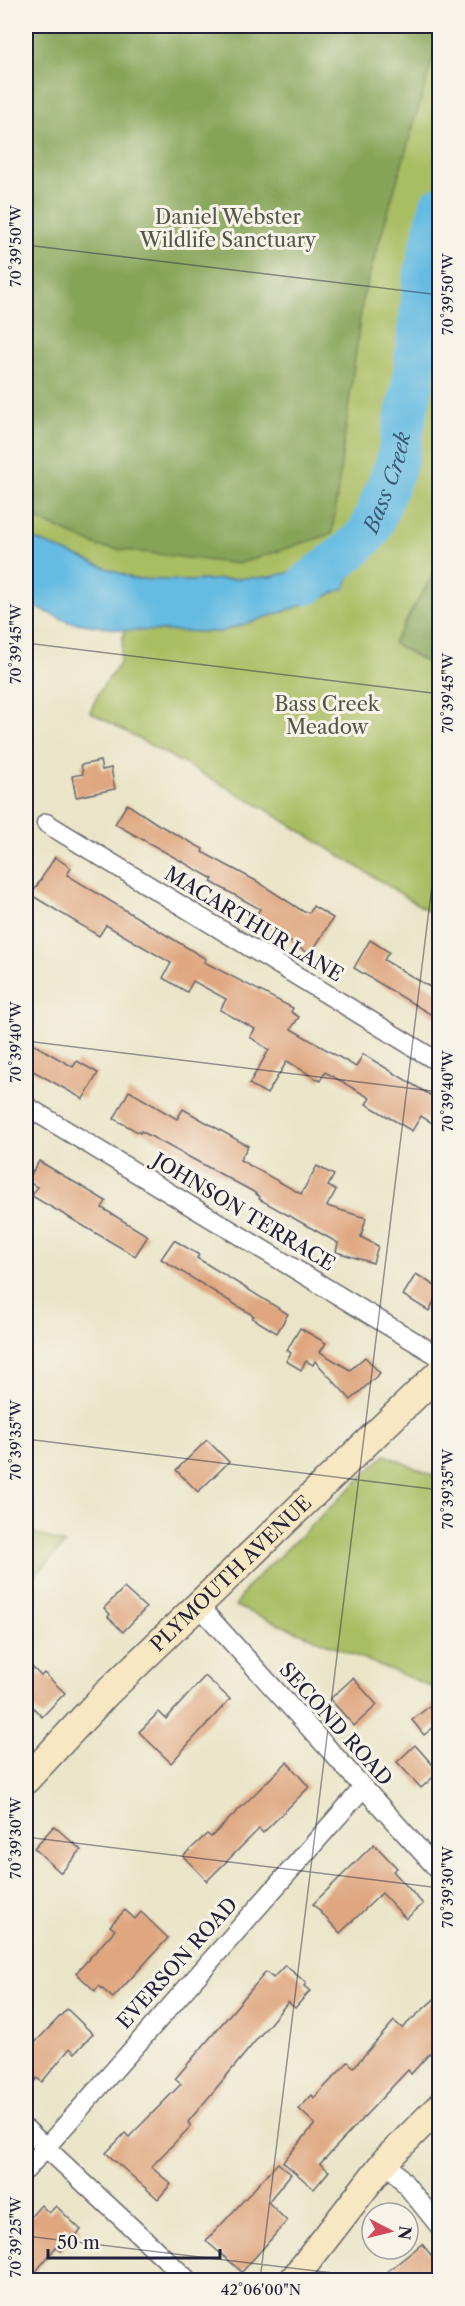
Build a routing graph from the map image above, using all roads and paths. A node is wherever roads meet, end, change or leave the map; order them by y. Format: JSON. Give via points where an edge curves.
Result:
{"nodes":[{"id":1,"x":46,"y":823,"type":"dead end"},
{"id":2,"x":440,"y":1063,"type":"edge"},
{"id":3,"x":26,"y":1106,"type":"edge"},
{"id":4,"x":440,"y":1357,"type":"edge"},
{"id":5,"x":440,"y":1372,"type":"edge"},
{"id":6,"x":199,"y":1606,"type":"junction"},
{"id":7,"x":26,"y":1780,"type":"edge"},
{"id":8,"x":363,"y":1788,"type":"junction"},
{"id":9,"x":440,"y":1872,"type":"edge"},
{"id":10,"x":440,"y":2106,"type":"edge"},
{"id":11,"x":26,"y":2129,"type":"edge"},
{"id":12,"x":44,"y":2147,"type":"junction"},
{"id":13,"x":386,"y":2160,"type":"junction"},
{"id":14,"x":26,"y":2170,"type":"edge"},
{"id":15,"x":440,"y":2227,"type":"edge"},
{"id":16,"x":188,"y":2280,"type":"edge"},
{"id":17,"x":293,"y":2280,"type":"edge"}],
"edges":[{"from":1,"to":2,"type":"street","name":"MACARTHUR LANE"},
{"from":3,"to":4,"type":"street","name":"JOHNSON TERRACE"},
{"from":5,"to":6,"type":"street","name":"PLYMOUTH AVENUE"},
{"from":6,"to":7,"type":"street","name":"PLYMOUTH AVENUE","via":[[106,1694]]},
{"from":6,"to":8,"type":"street","name":"SECOND ROAD"},
{"from":8,"to":9,"type":"street","name":"SECOND ROAD"},
{"from":8,"to":12,"type":"street","name":"EVERSON ROAD"},
{"from":10,"to":13,"type":"street"},
{"from":11,"to":12,"type":"street"},
{"from":12,"to":14,"type":"street","name":"EVERSON ROAD"},
{"from":12,"to":16,"type":"street"},
{"from":13,"to":15,"type":"street"},
{"from":13,"to":17,"type":"street"}]}
